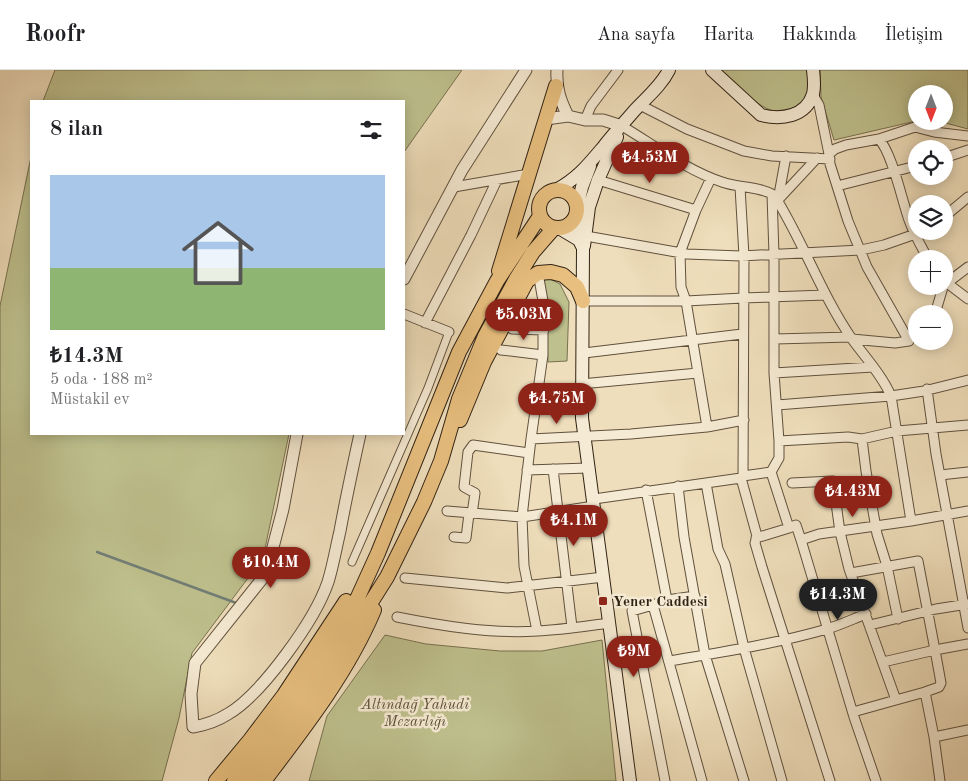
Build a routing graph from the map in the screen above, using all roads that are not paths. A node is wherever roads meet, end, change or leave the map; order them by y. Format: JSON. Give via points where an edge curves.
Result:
{"nodes":[{"id":1,"x":526,"y":70,"type":"edge"},
{"id":2,"x":557,"y":70,"type":"edge"},
{"id":3,"x":618,"y":70,"type":"edge"},
{"id":4,"x":669,"y":70,"type":"edge"},
{"id":5,"x":712,"y":70,"type":"edge"},
{"id":6,"x":813,"y":70,"type":"edge"},
{"id":7,"x":556,"y":86,"type":"junction"},
{"id":8,"x":813,"y":95,"type":"junction"},
{"id":9,"x":640,"y":105,"type":"junction"},
{"id":10,"x":568,"y":116,"type":"junction"},
{"id":11,"x":546,"y":119,"type":"junction"},
{"id":12,"x":585,"y":120,"type":"junction"},
{"id":13,"x":622,"y":126,"type":"junction"},
{"id":14,"x":968,"y":136,"type":"edge"},
{"id":15,"x":879,"y":139,"type":"junction"},
{"id":16,"x":968,"y":150,"type":"edge"},
{"id":17,"x":953,"y":155,"type":"edge"},
{"id":18,"x":786,"y":156,"type":"junction"},
{"id":19,"x":830,"y":156,"type":"junction"},
{"id":20,"x":817,"y":158,"type":"junction"},
{"id":21,"x":591,"y":163,"type":"junction"},
{"id":22,"x":908,"y":168,"type":"edge"},
{"id":23,"x":894,"y":172,"type":"junction"},
{"id":24,"x":529,"y":174,"type":"junction"},
{"id":25,"x":711,"y":178,"type":"junction"},
{"id":26,"x":497,"y":180,"type":"junction"},
{"id":27,"x":598,"y":180,"type":"junction"},
{"id":28,"x":837,"y":186,"type":"junction"},
{"id":29,"x":454,"y":187,"type":"junction"},
{"id":30,"x":740,"y":187,"type":"junction"},
{"id":31,"x":556,"y":190,"type":"junction"},
{"id":32,"x":775,"y":197,"type":"junction"},
{"id":33,"x":968,"y":197,"type":"edge"},
{"id":34,"x":908,"y":206,"type":"edge"},
{"id":35,"x":696,"y":210,"type":"junction"},
{"id":36,"x":953,"y":210,"type":"edge"},
{"id":37,"x":576,"y":211,"type":"junction"},
{"id":38,"x":540,"y":216,"type":"junction"},
{"id":39,"x":557,"y":228,"type":"junction"},
{"id":40,"x":908,"y":237,"type":"edge"},
{"id":41,"x":583,"y":241,"type":"junction"},
{"id":42,"x":861,"y":250,"type":"junction"},
{"id":43,"x":680,"y":253,"type":"junction"},
{"id":44,"x":806,"y":254,"type":"junction"},
{"id":45,"x":774,"y":255,"type":"junction"},
{"id":46,"x":744,"y":256,"type":"junction"},
{"id":47,"x":968,"y":267,"type":"edge"},
{"id":48,"x":538,"y":273,"type":"junction"},
{"id":49,"x":405,"y":277,"type":"edge"},
{"id":50,"x":953,"y":278,"type":"edge"},
{"id":51,"x":496,"y":281,"type":"junction"},
{"id":52,"x":953,"y":290,"type":"edge"},
{"id":53,"x":826,"y":296,"type":"junction"},
{"id":54,"x":775,"y":297,"type":"junction"},
{"id":55,"x":743,"y":298,"type":"junction"},
{"id":56,"x":968,"y":299,"type":"edge"},
{"id":57,"x":583,"y":301,"type":"junction"},
{"id":58,"x":686,"y":301,"type":"junction"},
{"id":59,"x":405,"y":314,"type":"edge"},
{"id":60,"x":425,"y":323,"type":"junction"},
{"id":61,"x":512,"y":329,"type":"dead end"},
{"id":62,"x":544,"y":330,"type":"junction"},
{"id":63,"x":449,"y":332,"type":"joint"},
{"id":64,"x":908,"y":332,"type":"edge"},
{"id":65,"x":742,"y":334,"type":"junction"},
{"id":66,"x":851,"y":338,"type":"junction"},
{"id":67,"x":775,"y":339,"type":"junction"},
{"id":68,"x":692,"y":341,"type":"junction"},
{"id":69,"x":908,"y":341,"type":"edge"},
{"id":70,"x":501,"y":350,"type":"dead end"},
{"id":71,"x":584,"y":353,"type":"junction"},
{"id":72,"x":544,"y":355,"type":"junction"},
{"id":73,"x":873,"y":367,"type":"junction"},
{"id":74,"x":698,"y":373,"type":"junction"},
{"id":75,"x":774,"y":373,"type":"junction"},
{"id":76,"x":968,"y":380,"type":"edge"},
{"id":77,"x":581,"y":384,"type":"junction"},
{"id":78,"x":928,"y":389,"type":"junction"},
{"id":79,"x":891,"y":396,"type":"junction"},
{"id":80,"x":582,"y":403,"type":"junction"},
{"id":81,"x":536,"y":405,"type":"junction"},
{"id":82,"x":776,"y":405,"type":"junction"},
{"id":83,"x":744,"y":420,"type":"junction"},
{"id":84,"x":968,"y":425,"type":"edge"},
{"id":85,"x":707,"y":427,"type":"junction"},
{"id":86,"x":933,"y":427,"type":"junction"},
{"id":87,"x":897,"y":431,"type":"junction"},
{"id":88,"x":297,"y":435,"type":"edge"},
{"id":89,"x":360,"y":435,"type":"edge"},
{"id":90,"x":585,"y":435,"type":"junction"},
{"id":91,"x":531,"y":438,"type":"junction"},
{"id":92,"x":862,"y":439,"type":"junction"},
{"id":93,"x":779,"y":441,"type":"junction"},
{"id":94,"x":529,"y":453,"type":"junction"},
{"id":95,"x":441,"y":461,"type":"junction"},
{"id":96,"x":588,"y":468,"type":"junction"},
{"id":97,"x":553,"y":469,"type":"junction"},
{"id":98,"x":527,"y":470,"type":"junction"},
{"id":99,"x":772,"y":472,"type":"junction"},
{"id":100,"x":968,"y":472,"type":"edge"},
{"id":101,"x":940,"y":475,"type":"junction"},
{"id":102,"x":742,"y":477,"type":"junction"},
{"id":103,"x":706,"y":483,"type":"junction"},
{"id":104,"x":792,"y":483,"type":"dead end"},
{"id":105,"x":678,"y":486,"type":"junction"},
{"id":106,"x":646,"y":490,"type":"junction"},
{"id":107,"x":594,"y":502,"type":"junction"},
{"id":108,"x":447,"y":511,"type":"dead end"},
{"id":109,"x":558,"y":511,"type":"junction"},
{"id":110,"x":968,"y":511,"type":"edge"},
{"id":111,"x":471,"y":514,"type":"junction"},
{"id":112,"x":947,"y":514,"type":"junction"},
{"id":113,"x":522,"y":517,"type":"junction"},
{"id":114,"x":911,"y":521,"type":"junction"},
{"id":115,"x":876,"y":526,"type":"junction"},
{"id":116,"x":789,"y":528,"type":"junction"},
{"id":117,"x":840,"y":532,"type":"junction"},
{"id":118,"x":454,"y":537,"type":"dead end"},
{"id":119,"x":756,"y":538,"type":"junction"},
{"id":120,"x":801,"y":540,"type":"junction"},
{"id":121,"x":378,"y":553,"type":"junction"},
{"id":122,"x":352,"y":562,"type":"dead end"},
{"id":123,"x":887,"y":566,"type":"junction"},
{"id":124,"x":968,"y":569,"type":"edge"},
{"id":125,"x":958,"y":570,"type":"junction"},
{"id":126,"x":851,"y":573,"type":"junction"},
{"id":127,"x":387,"y":578,"type":"junction"},
{"id":128,"x":405,"y":578,"type":"dead end"},
{"id":129,"x":604,"y":578,"type":"junction"},
{"id":130,"x":566,"y":581,"type":"junction"},
{"id":131,"x":528,"y":586,"type":"junction"},
{"id":132,"x":695,"y":596,"type":"junction"},
{"id":133,"x":668,"y":600,"type":"junction"},
{"id":134,"x":966,"y":604,"type":"edge"},
{"id":135,"x":653,"y":605,"type":"junction"},
{"id":136,"x":928,"y":612,"type":"junction"},
{"id":137,"x":866,"y":614,"type":"junction"},
{"id":138,"x":397,"y":618,"type":"dead end"},
{"id":139,"x":898,"y":619,"type":"junction"},
{"id":140,"x":610,"y":623,"type":"junction"},
{"id":141,"x":870,"y":625,"type":"junction"},
{"id":142,"x":572,"y":627,"type":"junction"},
{"id":143,"x":968,"y":628,"type":"edge"},
{"id":144,"x":828,"y":629,"type":"junction"},
{"id":145,"x":537,"y":631,"type":"junction"},
{"id":146,"x":342,"y":638,"type":"junction"},
{"id":147,"x":785,"y":640,"type":"junction"},
{"id":148,"x":968,"y":644,"type":"edge"},
{"id":149,"x":744,"y":648,"type":"junction"},
{"id":150,"x":935,"y":650,"type":"junction"},
{"id":151,"x":705,"y":655,"type":"junction"},
{"id":152,"x":669,"y":661,"type":"junction"},
{"id":153,"x":883,"y":662,"type":"junction"},
{"id":154,"x":925,"y":692,"type":"junction"},
{"id":155,"x":896,"y":700,"type":"junction"},
{"id":156,"x":853,"y":712,"type":"junction"},
{"id":157,"x":968,"y":730,"type":"edge"},
{"id":158,"x":934,"y":737,"type":"junction"},
{"id":159,"x":216,"y":781,"type":"edge"},
{"id":160,"x":234,"y":781,"type":"edge"},
{"id":161,"x":248,"y":781,"type":"edge"},
{"id":162,"x":264,"y":781,"type":"edge"},
{"id":163,"x":630,"y":781,"type":"edge"},
{"id":164,"x":665,"y":781,"type":"edge"},
{"id":165,"x":702,"y":781,"type":"edge"},
{"id":166,"x":744,"y":781,"type":"edge"},
{"id":167,"x":782,"y":781,"type":"edge"},
{"id":168,"x":830,"y":781,"type":"edge"},
{"id":169,"x":876,"y":781,"type":"edge"},
{"id":170,"x":940,"y":781,"type":"edge"}],
"edges":[{"from":1,"to":29,"type":"street"},
{"from":2,"to":7,"type":"street"},
{"from":3,"to":12,"type":"street","via":[[591,106]]},
{"from":4,"to":9,"type":"main road","via":[[664,80]]},
{"from":5,"to":8,"type":"main road","via":[[761,115],[784,118],[805,108]]},
{"from":6,"to":8,"type":"main road"},
{"from":7,"to":10,"type":"street"},
{"from":7,"to":11,"type":"main road"},
{"from":8,"to":19,"type":"street","via":[[819,106]]},
{"from":9,"to":13,"type":"main road"},
{"from":9,"to":18,"type":"street","via":[[687,129],[744,151]]},
{"from":10,"to":11,"type":"street"},
{"from":10,"to":12,"type":"street"},
{"from":11,"to":24,"type":"main road"},
{"from":12,"to":13,"type":"street","via":[[603,120]]},
{"from":13,"to":21,"type":"main road"},
{"from":13,"to":25,"type":"street"},
{"from":13,"to":27,"type":"main road"},
{"from":14,"to":15,"type":"street","via":[[915,127]]},
{"from":15,"to":19,"type":"street","via":[[846,145],[835,149]]},
{"from":15,"to":23,"type":"street"},
{"from":16,"to":17,"type":"street"},
{"from":18,"to":20,"type":"street"},
{"from":18,"to":32,"type":"street"},
{"from":19,"to":20,"type":"street"},
{"from":19,"to":28,"type":"street"},
{"from":20,"to":32,"type":"street"},
{"from":21,"to":31,"type":"main road","via":[[569,184]]},
{"from":21,"to":37,"type":"main road"},
{"from":22,"to":23,"type":"street"},
{"from":23,"to":28,"type":"street"},
{"from":23,"to":34,"type":"street"},
{"from":24,"to":26,"type":"street"},
{"from":24,"to":51,"type":"main road"},
{"from":25,"to":30,"type":"street"},
{"from":25,"to":35,"type":"street"},
{"from":26,"to":29,"type":"street"},
{"from":26,"to":60,"type":"street"},
{"from":27,"to":35,"type":"street"},
{"from":27,"to":41,"type":"main road"},
{"from":28,"to":42,"type":"street"},
{"from":29,"to":49,"type":"street"},
{"from":30,"to":32,"type":"street","via":[[768,192]]},
{"from":30,"to":46,"type":"street"},
{"from":31,"to":37,"type":"main road","via":[[570,195],[576,203]]},
{"from":31,"to":38,"type":"main road","via":[[543,197],[539,206]]},
{"from":32,"to":44,"type":"street"},
{"from":32,"to":45,"type":"street"},
{"from":33,"to":36,"type":"street"},
{"from":35,"to":43,"type":"street"},
{"from":37,"to":39,"type":"main road","via":[[572,222]]},
{"from":37,"to":41,"type":"main road"},
{"from":38,"to":39,"type":"main road","via":[[545,224]]},
{"from":38,"to":51,"type":"main road"},
{"from":39,"to":41,"type":"main road"},
{"from":39,"to":95,"type":"main road","via":[[533,252],[485,336],[459,400]]},
{"from":40,"to":42,"type":"street"},
{"from":41,"to":43,"type":"street"},
{"from":41,"to":57,"type":"main road"},
{"from":42,"to":44,"type":"street"},
{"from":42,"to":64,"type":"street","via":[[867,267]]},
{"from":43,"to":46,"type":"street"},
{"from":43,"to":58,"type":"street","via":[[681,287]]},
{"from":44,"to":45,"type":"street"},
{"from":44,"to":53,"type":"street"},
{"from":45,"to":46,"type":"street"},
{"from":45,"to":54,"type":"street"},
{"from":46,"to":55,"type":"street"},
{"from":47,"to":50,"type":"street"},
{"from":48,"to":57,"type":"main road","via":[[551,272],[567,278],[577,287]]},
{"from":48,"to":62,"type":"street"},
{"from":48,"to":95,"type":"main road","via":[[527,281],[484,362]]},
{"from":51,"to":121,"type":"main road","via":[[459,352]]},
{"from":52,"to":56,"type":"street"},
{"from":53,"to":54,"type":"street"},
{"from":53,"to":66,"type":"street"},
{"from":54,"to":55,"type":"street"},
{"from":54,"to":67,"type":"street"},
{"from":55,"to":58,"type":"street"},
{"from":55,"to":65,"type":"street"},
{"from":57,"to":58,"type":"street"},
{"from":57,"to":71,"type":"main road"},
{"from":58,"to":68,"type":"street"},
{"from":59,"to":60,"type":"street"},
{"from":60,"to":63,"type":"street"},
{"from":61,"to":62,"type":"street"},
{"from":62,"to":72,"type":"street"},
{"from":63,"to":122,"type":"street"},
{"from":65,"to":68,"type":"street"},
{"from":65,"to":83,"type":"street"},
{"from":66,"to":67,"type":"street"},
{"from":66,"to":69,"type":"street","via":[[895,343]]},
{"from":66,"to":73,"type":"street"},
{"from":67,"to":75,"type":"street"},
{"from":68,"to":71,"type":"street"},
{"from":68,"to":74,"type":"street"},
{"from":70,"to":72,"type":"street"},
{"from":71,"to":77,"type":"main road"},
{"from":72,"to":81,"type":"street"},
{"from":73,"to":75,"type":"street"},
{"from":73,"to":79,"type":"street"},
{"from":74,"to":77,"type":"street"},
{"from":74,"to":85,"type":"street"},
{"from":75,"to":82,"type":"street"},
{"from":76,"to":78,"type":"street"},
{"from":77,"to":80,"type":"main road"},
{"from":78,"to":79,"type":"street"},
{"from":78,"to":86,"type":"street"},
{"from":79,"to":82,"type":"street"},
{"from":79,"to":87,"type":"street"},
{"from":80,"to":81,"type":"street"},
{"from":80,"to":90,"type":"main road"},
{"from":81,"to":91,"type":"street"},
{"from":82,"to":93,"type":"street"},
{"from":83,"to":85,"type":"street"},
{"from":83,"to":102,"type":"street"},
{"from":84,"to":86,"type":"street"},
{"from":85,"to":90,"type":"street"},
{"from":86,"to":87,"type":"street"},
{"from":86,"to":101,"type":"street"},
{"from":87,"to":92,"type":"street"},
{"from":87,"to":114,"type":"street"},
{"from":88,"to":89,"type":"street","via":[[283,509],[266,574],[195,663],[191,694],[193,727],[206,725],[229,714],[264,683],[320,601],[334,559]]},
{"from":90,"to":91,"type":"street"},
{"from":90,"to":96,"type":"main road"},
{"from":91,"to":94,"type":"street"},
{"from":92,"to":93,"type":"street"},
{"from":92,"to":115,"type":"street"},
{"from":93,"to":99,"type":"street","via":[[779,458]]},
{"from":94,"to":98,"type":"street"},
{"from":94,"to":111,"type":"street","via":[[473,445],[468,452],[464,487],[475,493]]},
{"from":95,"to":127,"type":"main road"},
{"from":96,"to":97,"type":"street"},
{"from":96,"to":107,"type":"main road"},
{"from":97,"to":98,"type":"street"},
{"from":97,"to":109,"type":"street"},
{"from":98,"to":113,"type":"street"},
{"from":99,"to":102,"type":"street"},
{"from":99,"to":116,"type":"street"},
{"from":100,"to":101,"type":"street"},
{"from":101,"to":112,"type":"street"},
{"from":102,"to":103,"type":"street"},
{"from":102,"to":119,"type":"street"},
{"from":103,"to":105,"type":"street"},
{"from":103,"to":149,"type":"street","via":[[718,549],[725,564]]},
{"from":104,"to":117,"type":"street","via":[[833,481]]},
{"from":105,"to":106,"type":"street"},
{"from":105,"to":132,"type":"street"},
{"from":106,"to":107,"type":"street"},
{"from":106,"to":133,"type":"street"},
{"from":107,"to":109,"type":"street"},
{"from":107,"to":129,"type":"main road"},
{"from":108,"to":111,"type":"street"},
{"from":109,"to":113,"type":"street"},
{"from":109,"to":130,"type":"street"},
{"from":110,"to":112,"type":"street"},
{"from":111,"to":113,"type":"street"},
{"from":111,"to":118,"type":"street","via":[[466,538]]},
{"from":112,"to":114,"type":"street"},
{"from":112,"to":125,"type":"street"},
{"from":113,"to":131,"type":"street"},
{"from":114,"to":115,"type":"street"},
{"from":115,"to":117,"type":"street"},
{"from":115,"to":123,"type":"street"},
{"from":116,"to":119,"type":"street"},
{"from":116,"to":120,"type":"street","via":[[796,525]]},
{"from":117,"to":120,"type":"street"},
{"from":117,"to":126,"type":"street"},
{"from":119,"to":147,"type":"street"},
{"from":120,"to":144,"type":"street"},
{"from":121,"to":146,"type":"main road"},
{"from":121,"to":159,"type":"main road","via":[[284,695]]},
{"from":123,"to":126,"type":"street"},
{"from":123,"to":136,"type":"street","via":[[918,560]]},
{"from":123,"to":139,"type":"street"},
{"from":124,"to":125,"type":"street"},
{"from":125,"to":134,"type":"street"},
{"from":126,"to":137,"type":"street"},
{"from":127,"to":146,"type":"main road"},
{"from":127,"to":162,"type":"main road","via":[[357,646],[315,712]]},
{"from":128,"to":131,"type":"street","via":[[506,588]]},
{"from":129,"to":130,"type":"street"},
{"from":129,"to":140,"type":"main road"},
{"from":130,"to":131,"type":"street"},
{"from":130,"to":142,"type":"street"},
{"from":131,"to":145,"type":"street"},
{"from":132,"to":133,"type":"street"},
{"from":132,"to":151,"type":"street"},
{"from":133,"to":135,"type":"street"},
{"from":134,"to":136,"type":"street"},
{"from":134,"to":143,"type":"street"},
{"from":135,"to":152,"type":"street"},
{"from":135,"to":164,"type":"street","via":[[632,610]]},
{"from":136,"to":139,"type":"street"},
{"from":136,"to":150,"type":"street"},
{"from":137,"to":141,"type":"street"},
{"from":137,"to":144,"type":"street"},
{"from":138,"to":145,"type":"street","via":[[505,632]]},
{"from":139,"to":141,"type":"street"},
{"from":140,"to":142,"type":"street"},
{"from":140,"to":163,"type":"main road"},
{"from":141,"to":153,"type":"street"},
{"from":142,"to":145,"type":"street"},
{"from":144,"to":147,"type":"street"},
{"from":144,"to":156,"type":"street"},
{"from":146,"to":160,"type":"main road"},
{"from":146,"to":161,"type":"main road","via":[[301,712]]},
{"from":147,"to":149,"type":"street"},
{"from":147,"to":168,"type":"street"},
{"from":148,"to":150,"type":"street"},
{"from":149,"to":151,"type":"street"},
{"from":149,"to":167,"type":"street"},
{"from":150,"to":153,"type":"street"},
{"from":150,"to":154,"type":"street","via":[[941,684]]},
{"from":151,"to":152,"type":"street"},
{"from":151,"to":166,"type":"street"},
{"from":152,"to":165,"type":"street"},
{"from":153,"to":155,"type":"street"},
{"from":154,"to":155,"type":"street"},
{"from":154,"to":158,"type":"street"},
{"from":155,"to":156,"type":"street"},
{"from":156,"to":169,"type":"street"},
{"from":157,"to":158,"type":"street"},
{"from":158,"to":170,"type":"street"}]}
